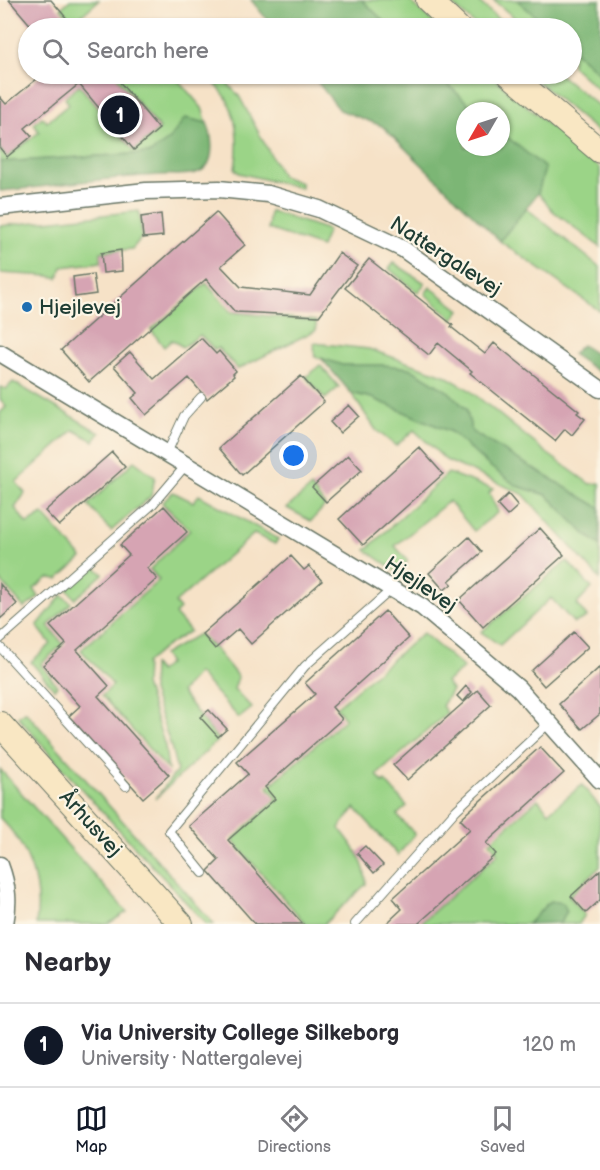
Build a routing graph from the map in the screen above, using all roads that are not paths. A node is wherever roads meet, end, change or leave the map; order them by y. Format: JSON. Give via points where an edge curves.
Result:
{"nodes":[{"id":1,"x":428,"y":0,"type":"edge"},
{"id":2,"x":447,"y":18,"type":"edge"},
{"id":3,"x":521,"y":84,"type":"edge"},
{"id":4,"x":600,"y":151,"type":"edge"},
{"id":5,"x":0,"y":207,"type":"edge"},
{"id":6,"x":0,"y":353,"type":"edge"},
{"id":7,"x":600,"y":389,"type":"edge"},
{"id":8,"x":201,"y":397,"type":"dead end"},
{"id":9,"x":167,"y":453,"type":"junction"},
{"id":10,"x":186,"y":465,"type":"junction"},
{"id":11,"x":392,"y":588,"type":"junction"},
{"id":12,"x":0,"y":639,"type":"edge"},
{"id":13,"x":0,"y":647,"type":"edge"},
{"id":14,"x":549,"y":723,"type":"junction"},
{"id":15,"x":1,"y":726,"type":"edge"},
{"id":16,"x":600,"y":780,"type":"edge"},
{"id":17,"x":126,"y":786,"type":"dead end"},
{"id":18,"x":0,"y":866,"type":"edge"},
{"id":19,"x":203,"y":873,"type":"dead end"},
{"id":20,"x":5,"y":924,"type":"edge"},
{"id":21,"x":181,"y":924,"type":"edge"},
{"id":22,"x":355,"y":924,"type":"edge"}],
"edges":[{"from":1,"to":2,"type":"street"},
{"from":3,"to":4,"type":"street"},
{"from":5,"to":7,"type":"street","name":"Nattergalevej","via":[[146,191],[219,189],[268,194],[309,206],[403,249]]},
{"from":6,"to":9,"type":"street","name":"Hjejlevej"},
{"from":8,"to":9,"type":"lane","via":[[184,416]]},
{"from":9,"to":10,"type":"street","name":"Hjejlevej"},
{"from":10,"to":11,"type":"street","name":"Hjejlevej"},
{"from":10,"to":12,"type":"lane","via":[[153,504]]},
{"from":11,"to":14,"type":"street","name":"Hjejlevej","via":[[422,607],[518,688]]},
{"from":11,"to":19,"type":"lane","via":[[305,666],[169,831]]},
{"from":13,"to":17,"type":"lane"},
{"from":14,"to":16,"type":"street","name":"Hjejlevej"},
{"from":14,"to":22,"type":"lane","via":[[456,810]]},
{"from":15,"to":21,"type":"street","name":"Århusvej"},
{"from":18,"to":20,"type":"street","via":[[7,886]]}]}
